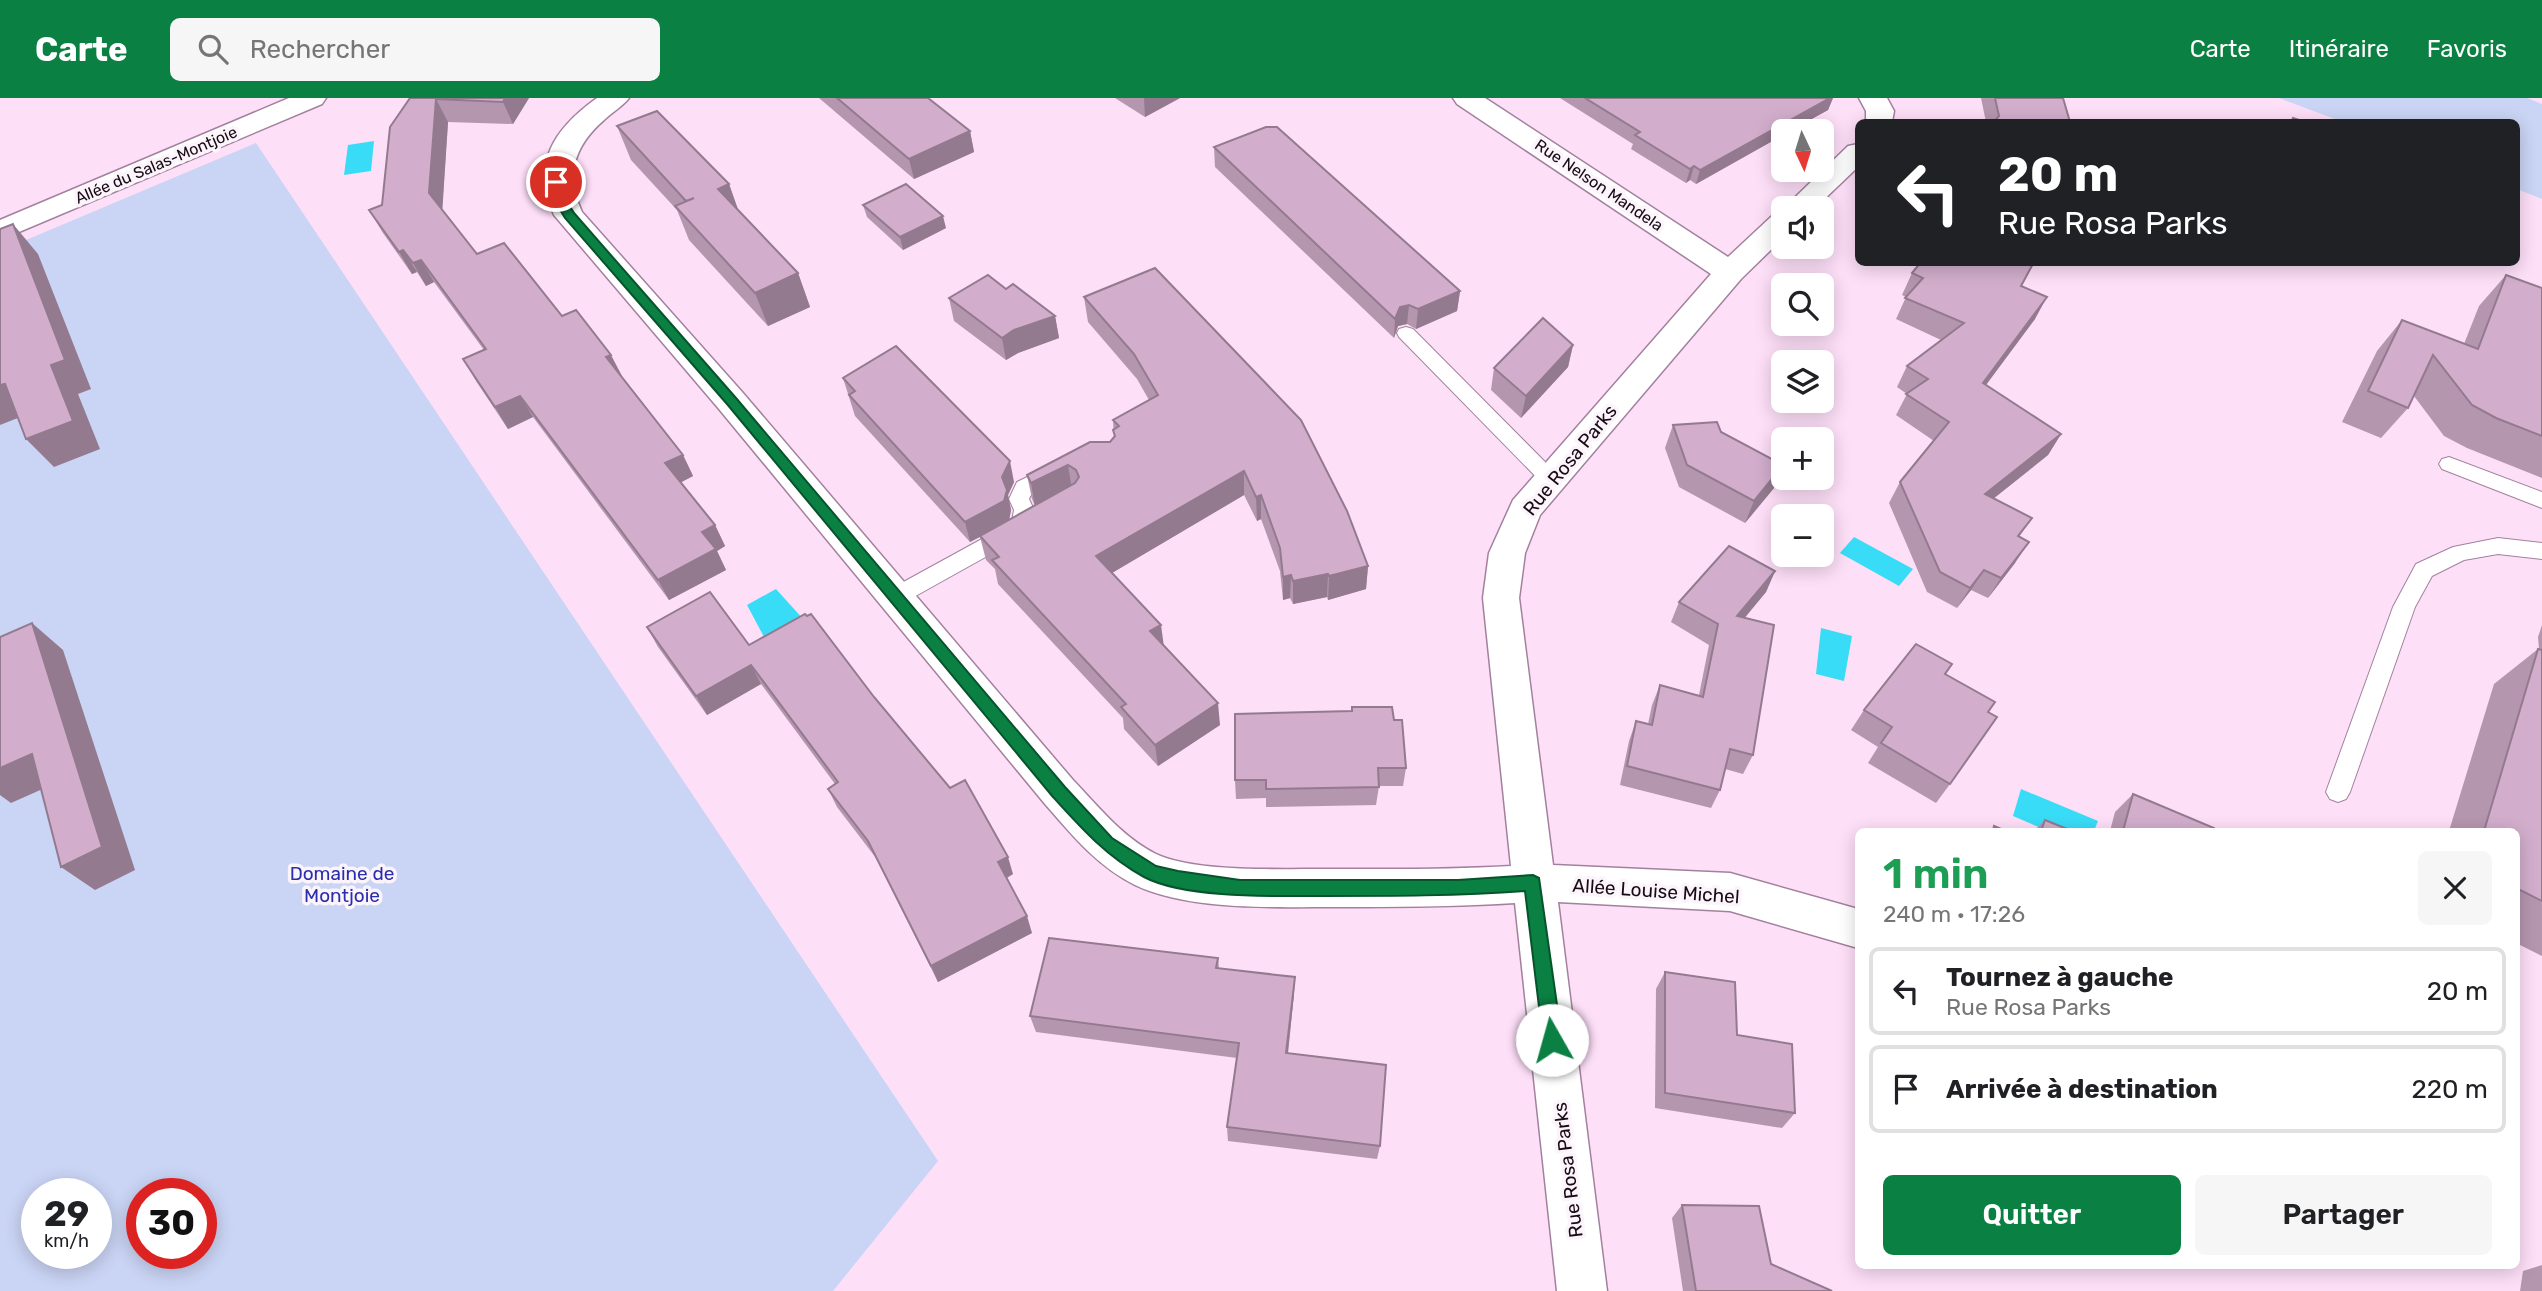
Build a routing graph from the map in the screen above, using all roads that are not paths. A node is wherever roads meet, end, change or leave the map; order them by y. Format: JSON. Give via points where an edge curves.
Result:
{"nodes":[{"id":1,"x":312,"y":98,"type":"edge"},
{"id":2,"x":615,"y":98,"type":"edge"},
{"id":3,"x":1467,"y":98,"type":"edge"},
{"id":4,"x":1873,"y":98,"type":"edge"},
{"id":5,"x":1879,"y":119,"type":"edge"},
{"id":6,"x":1855,"y":155,"type":"edge"},
{"id":7,"x":1811,"y":196,"type":"edge"},
{"id":8,"x":0,"y":231,"type":"edge"},
{"id":9,"x":1771,"y":233,"type":"edge"},
{"id":10,"x":1730,"y":272,"type":"junction"},
{"id":11,"x":1406,"y":333,"type":"dead end"},
{"id":12,"x":1067,"y":464,"type":"edge"},
{"id":13,"x":2449,"y":464,"type":"dead end"},
{"id":14,"x":1550,"y":479,"type":"junction"},
{"id":15,"x":2542,"y":500,"type":"edge"},
{"id":16,"x":1041,"y":517,"type":"edge"},
{"id":17,"x":1021,"y":528,"type":"junction"},
{"id":18,"x":2542,"y":551,"type":"edge"},
{"id":19,"x":895,"y":597,"type":"junction"},
{"id":20,"x":2338,"y":792,"type":"dead end"},
{"id":21,"x":1533,"y":883,"type":"junction"},
{"id":22,"x":1855,"y":927,"type":"edge"},
{"id":23,"x":1581,"y":1291,"type":"edge"}],
"edges":[{"from":1,"to":8,"type":"street","name":"Allée du Salas-Montjoie"},
{"from":2,"to":19,"type":"street","via":[[587,120],[566,146],[557,164],[560,200]]},
{"from":3,"to":10,"type":"street","name":"Rue Nelson Mandela"},
{"from":4,"to":5,"type":"street"},
{"from":6,"to":7,"type":"street"},
{"from":9,"to":10,"type":"street","name":"Rue Rosa Parks"},
{"from":10,"to":14,"type":"street","name":"Rue Rosa Parks"},
{"from":11,"to":14,"type":"lane"},
{"from":12,"to":17,"type":"lane","via":[[1024,487],[1019,499],[1024,510]]},
{"from":13,"to":15,"type":"lane"},
{"from":14,"to":21,"type":"street","name":"Rue Rosa Parks","via":[[1520,520],[1507,553],[1501,598]]},
{"from":16,"to":17,"type":"lane"},
{"from":17,"to":19,"type":"lane"},
{"from":18,"to":20,"type":"lane","via":[[2498,546],[2460,553],[2424,570],[2404,607]]},
{"from":19,"to":21,"type":"street","via":[[1083,819],[1106,843],[1152,872],[1240,888],[1458,888]]},
{"from":21,"to":22,"type":"street","name":"Allée Louise Michel","via":[[1730,892]]},
{"from":21,"to":23,"type":"street","name":"Rue Rosa Parks"}]}
